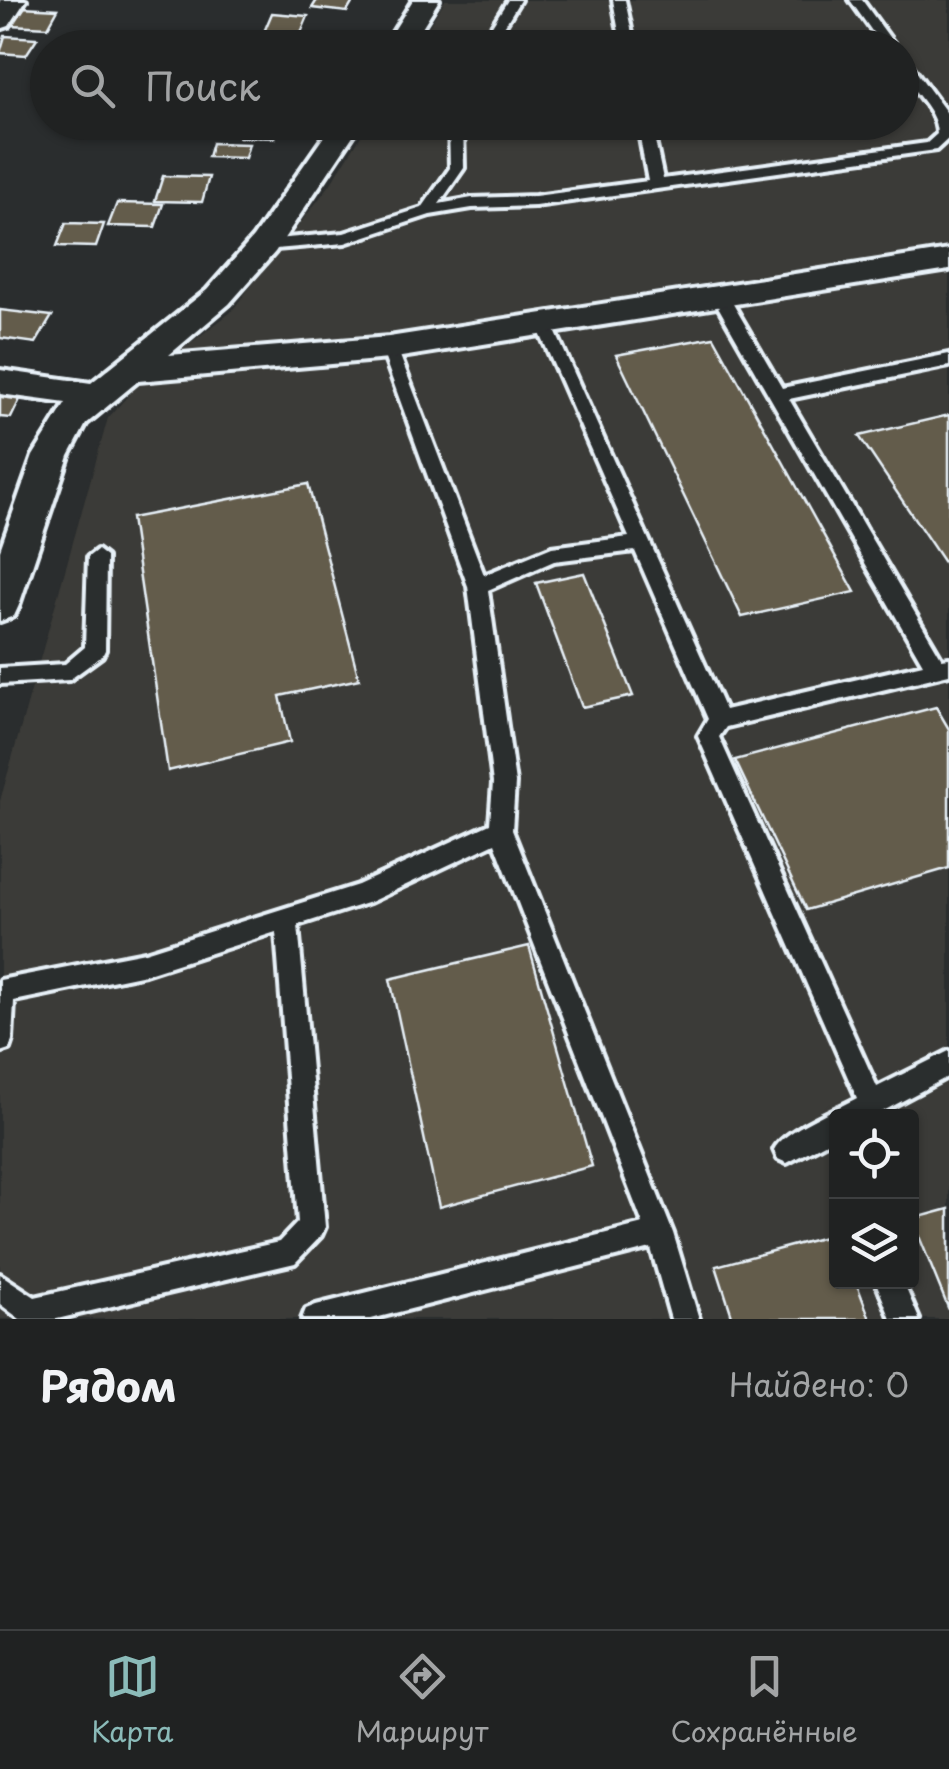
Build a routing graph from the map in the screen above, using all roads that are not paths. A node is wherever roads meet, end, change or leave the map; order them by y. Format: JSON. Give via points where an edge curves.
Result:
{"nodes":[{"id":1,"x":14,"y":0,"type":"edge"},
{"id":2,"x":426,"y":0,"type":"edge"},
{"id":3,"x":514,"y":0,"type":"edge"},
{"id":4,"x":619,"y":0,"type":"edge"},
{"id":5,"x":856,"y":0,"type":"edge"},
{"id":6,"x":0,"y":21,"type":"edge"},
{"id":7,"x":407,"y":30,"type":"edge"},
{"id":8,"x":495,"y":30,"type":"edge"},
{"id":9,"x":625,"y":30,"type":"edge"},
{"id":10,"x":878,"y":30,"type":"edge"},
{"id":11,"x":919,"y":85,"type":"edge"},
{"id":12,"x":336,"y":140,"type":"edge"},
{"id":13,"x":456,"y":140,"type":"edge"},
{"id":14,"x":648,"y":140,"type":"edge"},
{"id":15,"x":656,"y":183,"type":"junction"},
{"id":16,"x":427,"y":211,"type":"junction"},
{"id":17,"x":264,"y":245,"type":"junction"},
{"id":18,"x":949,"y":260,"type":"edge"},
{"id":19,"x":720,"y":296,"type":"junction"},
{"id":20,"x":544,"y":324,"type":"junction"},
{"id":21,"x":390,"y":348,"type":"junction"},
{"id":22,"x":949,"y":360,"type":"edge"},
{"id":23,"x":130,"y":370,"type":"junction"},
{"id":24,"x":0,"y":382,"type":"edge"},
{"id":25,"x":779,"y":395,"type":"junction"},
{"id":26,"x":98,"y":396,"type":"junction"},
{"id":27,"x":640,"y":544,"type":"junction"},
{"id":28,"x":97,"y":557,"type":"dead end"},
{"id":29,"x":478,"y":586,"type":"junction"},
{"id":30,"x":0,"y":605,"type":"edge"},
{"id":31,"x":943,"y":668,"type":"edge"},
{"id":32,"x":0,"y":676,"type":"edge"},
{"id":33,"x":719,"y":720,"type":"junction"},
{"id":34,"x":501,"y":830,"type":"junction"},
{"id":35,"x":286,"y":918,"type":"junction"},
{"id":36,"x":1,"y":992,"type":"edge"},
{"id":37,"x":0,"y":1040,"type":"edge"},
{"id":38,"x":949,"y":1062,"type":"edge"},
{"id":39,"x":872,"y":1104,"type":"junction"},
{"id":40,"x":862,"y":1109,"type":"edge"},
{"id":41,"x":829,"y":1127,"type":"edge"},
{"id":42,"x":787,"y":1150,"type":"dead end"},
{"id":43,"x":660,"y":1233,"type":"junction"},
{"id":44,"x":0,"y":1288,"type":"edge"},
{"id":45,"x":892,"y":1289,"type":"edge"},
{"id":46,"x":34,"y":1315,"type":"edge"},
{"id":47,"x":316,"y":1319,"type":"edge"},
{"id":48,"x":685,"y":1319,"type":"edge"},
{"id":49,"x":904,"y":1319,"type":"edge"}],
"edges":[{"from":1,"to":6,"type":"street"},
{"from":2,"to":7,"type":"street"},
{"from":3,"to":8,"type":"lane"},
{"from":4,"to":9,"type":"lane"},
{"from":5,"to":10,"type":"lane"},
{"from":11,"to":15,"type":"lane","via":[[944,119],[944,135],[930,147]]},
{"from":12,"to":17,"type":"street"},
{"from":13,"to":16,"type":"lane","via":[[457,168]]},
{"from":14,"to":15,"type":"lane"},
{"from":15,"to":16,"type":"lane"},
{"from":16,"to":17,"type":"lane","via":[[344,238]]},
{"from":17,"to":23,"type":"street","via":[[218,297]]},
{"from":18,"to":19,"type":"street"},
{"from":19,"to":20,"type":"street"},
{"from":19,"to":25,"type":"lane"},
{"from":20,"to":21,"type":"street"},
{"from":20,"to":27,"type":"lane"},
{"from":21,"to":23,"type":"street"},
{"from":21,"to":29,"type":"lane"},
{"from":22,"to":25,"type":"lane"},
{"from":23,"to":26,"type":"street"},
{"from":24,"to":26,"type":"street"},
{"from":25,"to":31,"type":"lane"},
{"from":26,"to":30,"type":"street","via":[[73,416],[51,456]]},
{"from":27,"to":29,"type":"lane","via":[[552,554]]},
{"from":27,"to":33,"type":"lane"},
{"from":28,"to":32,"type":"lane","via":[[95,650],[69,672]]},
{"from":29,"to":34,"type":"lane","via":[[504,782]]},
{"from":31,"to":33,"type":"lane"},
{"from":33,"to":39,"type":"lane","via":[[708,736]]},
{"from":34,"to":35,"type":"lane","via":[[362,894]]},
{"from":34,"to":43,"type":"lane"},
{"from":35,"to":36,"type":"lane","via":[[145,964]]},
{"from":35,"to":46,"type":"lane","via":[[312,1227],[286,1254]]},
{"from":36,"to":37,"type":"lane"},
{"from":38,"to":39,"type":"lane"},
{"from":39,"to":40,"type":"lane"},
{"from":41,"to":42,"type":"lane"},
{"from":43,"to":47,"type":"lane"},
{"from":43,"to":48,"type":"lane"},
{"from":44,"to":46,"type":"lane"},
{"from":45,"to":49,"type":"lane"}]}
